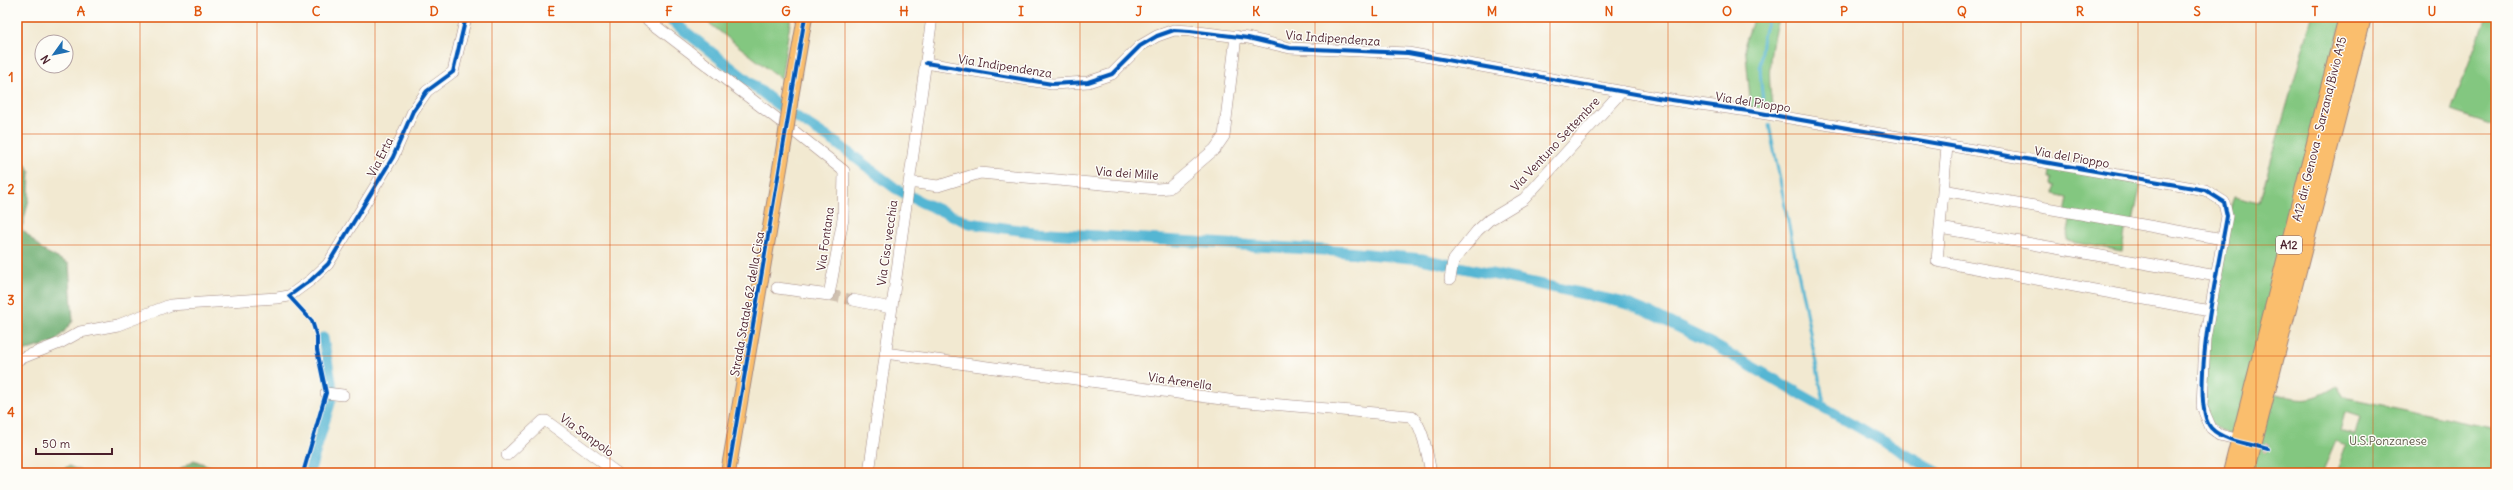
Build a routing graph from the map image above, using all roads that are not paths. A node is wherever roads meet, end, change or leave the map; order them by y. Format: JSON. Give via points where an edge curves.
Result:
{"nodes":[{"id":1,"x":466,"y":17,"type":"edge"},
{"id":2,"x":644,"y":17,"type":"edge"},
{"id":3,"x":805,"y":17,"type":"edge"},
{"id":4,"x":932,"y":17,"type":"edge"},
{"id":5,"x":2348,"y":17,"type":"edge"},
{"id":6,"x":2363,"y":17,"type":"edge"},
{"id":7,"x":1236,"y":36,"type":"junction"},
{"id":8,"x":926,"y":63,"type":"junction"},
{"id":9,"x":1622,"y":91,"type":"junction"},
{"id":10,"x":1658,"y":98,"type":"joint"},
{"id":11,"x":780,"y":121,"type":"dead end"},
{"id":12,"x":790,"y":136,"type":"junction"},
{"id":13,"x":1947,"y":146,"type":"junction"},
{"id":14,"x":909,"y":186,"type":"junction"},
{"id":15,"x":1943,"y":190,"type":"junction"},
{"id":16,"x":1940,"y":228,"type":"junction"},
{"id":17,"x":2223,"y":239,"type":"junction"},
{"id":18,"x":1450,"y":276,"type":"dead end"},
{"id":19,"x":2217,"y":276,"type":"junction"},
{"id":20,"x":777,"y":288,"type":"dead end"},
{"id":21,"x":852,"y":300,"type":"tunnel mouth"},
{"id":22,"x":891,"y":308,"type":"junction"},
{"id":23,"x":2210,"y":311,"type":"junction"},
{"id":24,"x":885,"y":353,"type":"junction"},
{"id":25,"x":17,"y":360,"type":"edge"},
{"id":26,"x":326,"y":393,"type":"dead end"},
{"id":27,"x":343,"y":395,"type":"dead end"},
{"id":28,"x":2236,"y":439,"type":"tunnel mouth"},
{"id":29,"x":507,"y":455,"type":"dead end"},
{"id":30,"x":617,"y":473,"type":"edge"},
{"id":31,"x":728,"y":473,"type":"edge"},
{"id":32,"x":869,"y":473,"type":"edge"},
{"id":33,"x":1431,"y":473,"type":"edge"},
{"id":34,"x":2231,"y":473,"type":"edge"},
{"id":35,"x":2246,"y":473,"type":"edge"}],
"edges":[{"from":1,"to":25,"type":"street","name":"Via Erta","via":[[453,72],[427,91],[413,111],[393,157],[328,264],[311,280],[289,296],[170,305],[118,325],[80,332]]},
{"from":2,"to":11,"type":"street"},
{"from":3,"to":12,"type":"main road","name":"Strada Statale 62 della Cisa","bridge":true,"via":[[791,97]]},
{"from":4,"to":8,"type":"street","name":"Via Cisa vecchia"},
{"from":5,"to":34,"type":"highway","name":"A12 dir. Genova - Sarzana/Bivio A15","number":"A12"},
{"from":6,"to":35,"type":"highway","number":"A12"},
{"from":7,"to":8,"type":"street","name":"Via Indipendenza","via":[[1174,30],[1140,46],[1112,74],[1099,80],[1071,84],[1052,84]]},
{"from":7,"to":9,"type":"street","name":"Via Indipendenza","via":[[1290,48],[1408,53]]},
{"from":7,"to":14,"type":"street","name":"Via dei Mille","via":[[1224,136],[1215,149],[1169,188],[1157,189],[980,172],[938,186]]},
{"from":8,"to":14,"type":"street","name":"Via Cisa vecchia"},
{"from":9,"to":10,"type":"street","name":"Via Indipendenza"},
{"from":9,"to":18,"type":"street","name":"Via Ventuno Settembre","via":[[1524,199],[1489,220],[1453,261]]},
{"from":10,"to":13,"type":"street","name":"Via del Pioppo","via":[[1761,113]]},
{"from":12,"to":20,"type":"street","name":"Via Fontana","via":[[844,171],[843,219],[829,295]]},
{"from":12,"to":31,"type":"main road","name":"Strada Statale 62 della Cisa"},
{"from":13,"to":15,"type":"street"},
{"from":13,"to":17,"type":"street","name":"Via del Pioppo","via":[[2206,190],[2217,195],[2227,209]]},
{"from":14,"to":22,"type":"street","name":"Via Cisa vecchia"},
{"from":15,"to":16,"type":"street"},
{"from":15,"to":17,"type":"street"},
{"from":16,"to":19,"type":"street"},
{"from":16,"to":23,"type":"street","via":[[1937,261]]},
{"from":17,"to":19,"type":"street","name":"Via del Pioppo"},
{"from":19,"to":23,"type":"street","name":"Via del Pioppo"},
{"from":21,"to":22,"type":"street"},
{"from":22,"to":24,"type":"street","name":"Via Cisa vecchia"},
{"from":23,"to":28,"type":"street","name":"Via del Pioppo","via":[[2205,339],[2202,407],[2211,428],[2220,435]]},
{"from":24,"to":32,"type":"street","name":"Via Cisa vecchia"},
{"from":24,"to":33,"type":"street","name":"Via Arenella","via":[[1236,401],[1410,416],[1420,429]]},
{"from":26,"to":27,"type":"street"},
{"from":29,"to":30,"type":"street","name":"Via Sanpolo","via":[[543,420]]}]}
